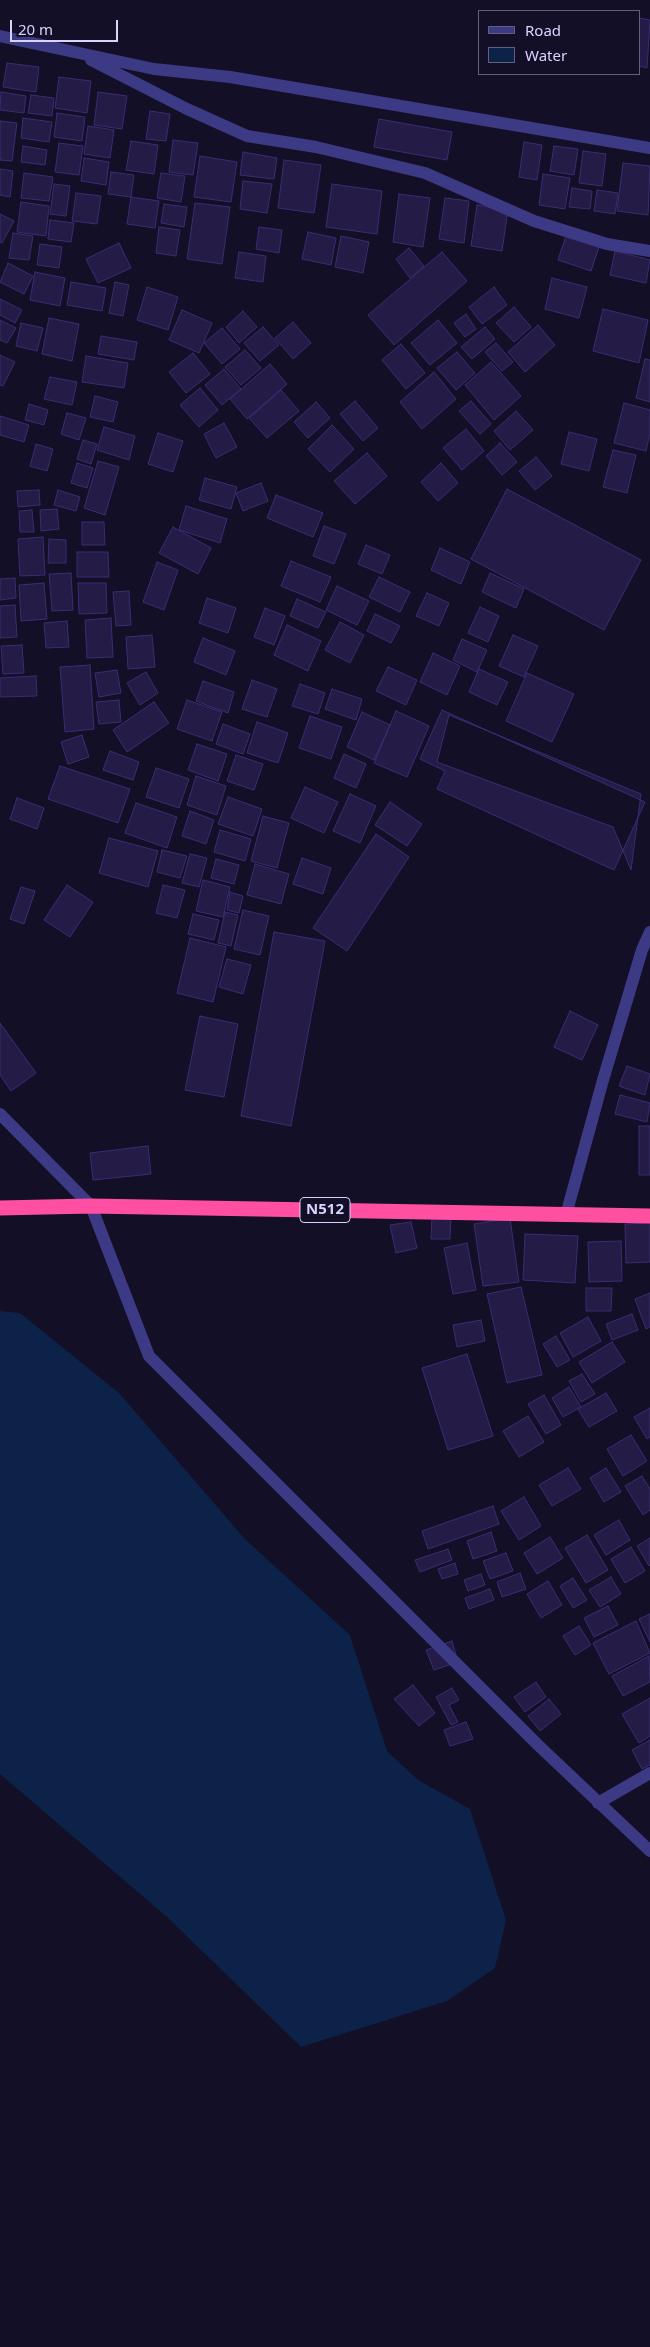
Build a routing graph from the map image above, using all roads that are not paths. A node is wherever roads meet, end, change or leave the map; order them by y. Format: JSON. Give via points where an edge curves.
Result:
{"nodes":[{"id":1,"x":0,"y":36,"type":"edge"},
{"id":2,"x":74,"y":52,"type":"junction"},
{"id":3,"x":650,"y":148,"type":"edge"},
{"id":4,"x":650,"y":251,"type":"edge"},
{"id":5,"x":650,"y":932,"type":"edge"},
{"id":6,"x":0,"y":1114,"type":"edge"},
{"id":7,"x":92,"y":1206,"type":"junction"},
{"id":8,"x":0,"y":1208,"type":"edge"},
{"id":9,"x":566,"y":1215,"type":"junction"},
{"id":10,"x":650,"y":1216,"type":"edge"},
{"id":11,"x":650,"y":1773,"type":"edge"},
{"id":12,"x":598,"y":1803,"type":"junction"},
{"id":13,"x":650,"y":1852,"type":"edge"}],
"edges":[{"from":1,"to":2,"type":"street"},
{"from":2,"to":3,"type":"street","via":[[154,69],[230,77]]},
{"from":2,"to":4,"type":"street","via":[[246,136],[316,147],[425,173],[534,220],[607,244]]},
{"from":5,"to":9,"type":"street","via":[[603,1080]]},
{"from":6,"to":7,"type":"street"},
{"from":7,"to":8,"type":"highway","number":"N512"},
{"from":7,"to":9,"type":"highway","number":"N512"},
{"from":7,"to":12,"type":"street","via":[[149,1356]]},
{"from":9,"to":10,"type":"highway","number":"N512"},
{"from":11,"to":12,"type":"street"},
{"from":12,"to":13,"type":"street"}]}
